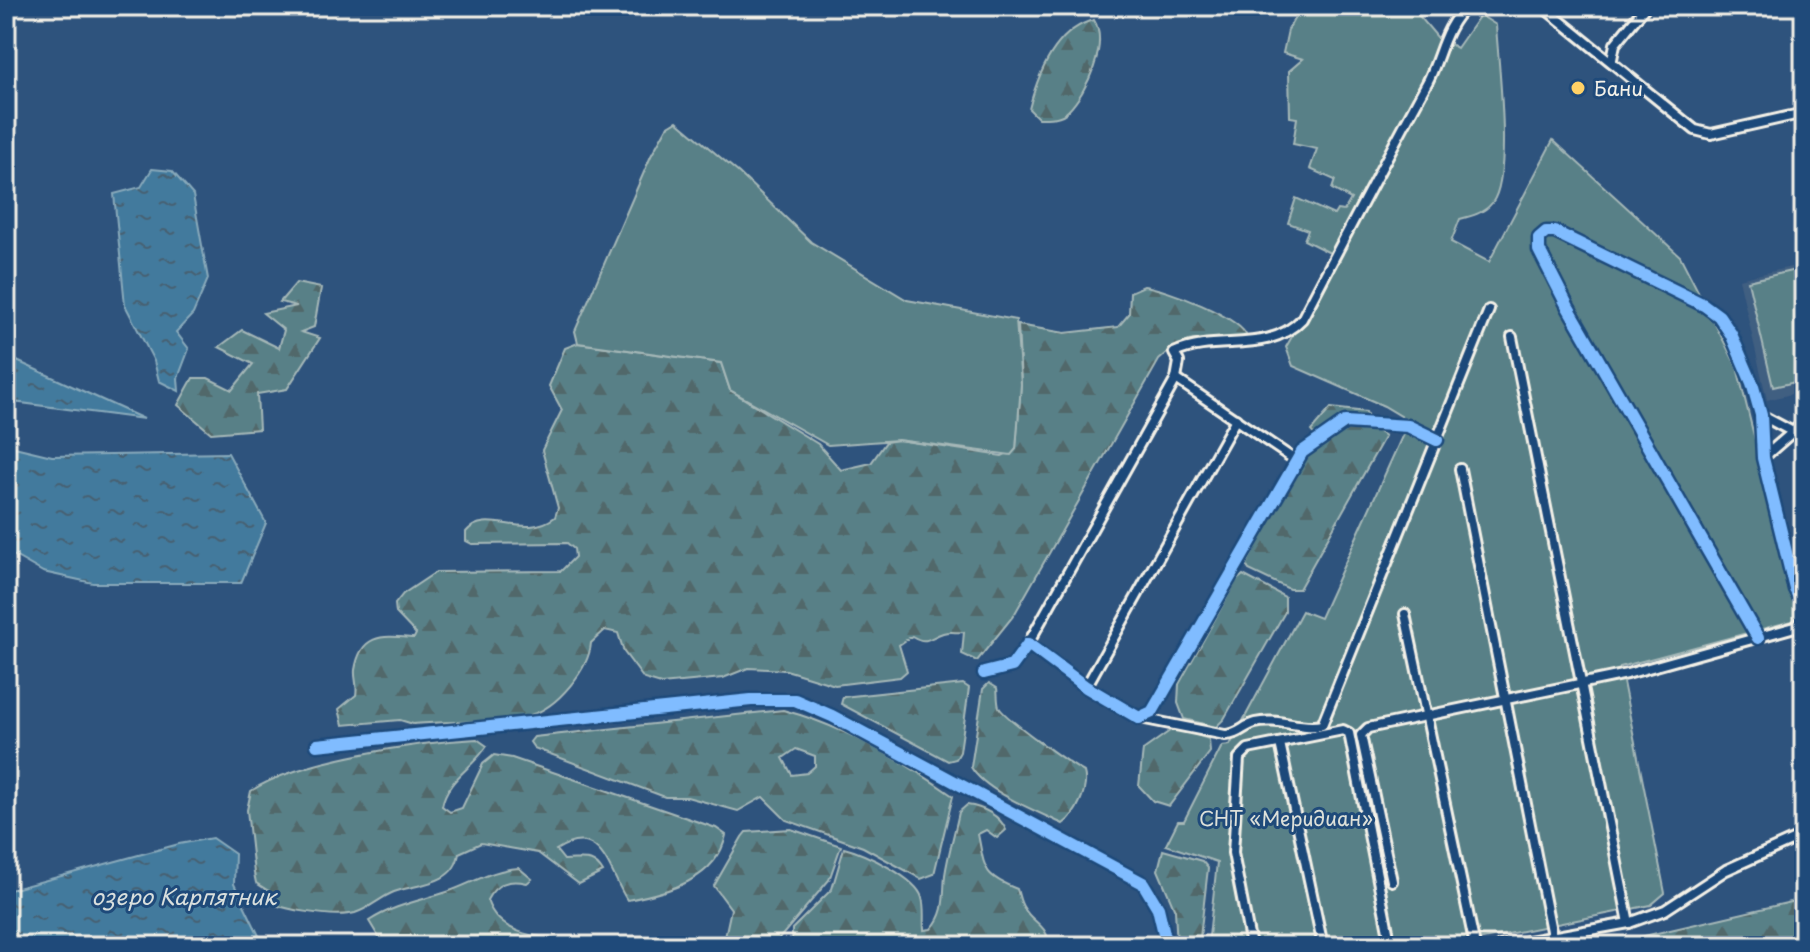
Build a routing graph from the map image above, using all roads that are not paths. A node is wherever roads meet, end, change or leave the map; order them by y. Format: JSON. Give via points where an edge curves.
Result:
{"nodes":[{"id":1,"x":1467,"y":6,"type":"edge"},
{"id":2,"x":1542,"y":6,"type":"edge"},
{"id":3,"x":1646,"y":6,"type":"edge"},
{"id":4,"x":1612,"y":59,"type":"junction"},
{"id":5,"x":1804,"y":113,"type":"edge"},
{"id":6,"x":1489,"y":310,"type":"dead end"},
{"id":7,"x":1512,"y":337,"type":"dead end"},
{"id":8,"x":1176,"y":379,"type":"junction"},
{"id":9,"x":1761,"y":415,"type":"junction"},
{"id":10,"x":1236,"y":419,"type":"junction"},
{"id":11,"x":1804,"y":422,"type":"edge"},
{"id":12,"x":1791,"y":431,"type":"junction"},
{"id":13,"x":1437,"y":440,"type":"junction"},
{"id":14,"x":1763,"y":458,"type":"junction"},
{"id":15,"x":1295,"y":460,"type":"junction"},
{"id":16,"x":1460,"y":469,"type":"dead end"},
{"id":17,"x":1804,"y":607,"type":"edge"},
{"id":18,"x":1405,"y":614,"type":"dead end"},
{"id":19,"x":1804,"y":619,"type":"edge"},
{"id":20,"x":1758,"y":638,"type":"junction"},
{"id":21,"x":1028,"y":644,"type":"junction"},
{"id":22,"x":984,"y":673,"type":"dead end"},
{"id":23,"x":1582,"y":683,"type":"junction"},
{"id":24,"x":1086,"y":687,"type":"junction"},
{"id":25,"x":1505,"y":699,"type":"junction"},
{"id":26,"x":1427,"y":716,"type":"junction"},
{"id":27,"x":1139,"y":718,"type":"junction"},
{"id":28,"x":1280,"y":743,"type":"junction"},
{"id":29,"x":317,"y":745,"type":"dead end"},
{"id":30,"x":1804,"y":835,"type":"edge"},
{"id":31,"x":1392,"y":881,"type":"dead end"},
{"id":32,"x":1629,"y":923,"type":"junction"},
{"id":33,"x":1552,"y":936,"type":"junction"},
{"id":34,"x":1167,"y":946,"type":"edge"},
{"id":35,"x":1251,"y":946,"type":"edge"},
{"id":36,"x":1323,"y":946,"type":"edge"},
{"id":37,"x":1391,"y":946,"type":"edge"},
{"id":38,"x":1475,"y":946,"type":"edge"},
{"id":39,"x":1500,"y":946,"type":"edge"}],
"edges":[{"from":1,"to":8,"type":"street","via":[[1446,34],[1430,77],[1302,319],[1290,332],[1267,342],[1188,347],[1174,353],[1179,362]]},
{"from":2,"to":4,"type":"street"},
{"from":3,"to":4,"type":"street","via":[[1615,44]]},
{"from":4,"to":5,"type":"street","via":[[1622,73],[1703,133]]},
{"from":6,"to":13,"type":"street"},
{"from":7,"to":23,"type":"street"},
{"from":8,"to":10,"type":"street"},
{"from":8,"to":21,"type":"street"},
{"from":9,"to":12,"type":"street"},
{"from":9,"to":14,"type":"street"},
{"from":9,"to":20,"type":"street","via":[[1731,334],[1719,316],[1555,232],[1539,238],[1539,250],[1568,307]]},
{"from":10,"to":15,"type":"street"},
{"from":10,"to":24,"type":"street"},
{"from":11,"to":12,"type":"street"},
{"from":12,"to":14,"type":"street"},
{"from":13,"to":15,"type":"street","via":[[1408,426],[1345,422]]},
{"from":13,"to":27,"type":"street","via":[[1322,725],[1267,721],[1225,735]]},
{"from":14,"to":17,"type":"street"},
{"from":15,"to":27,"type":"street","via":[[1152,712]]},
{"from":16,"to":25,"type":"street"},
{"from":18,"to":26,"type":"street"},
{"from":19,"to":20,"type":"street"},
{"from":20,"to":23,"type":"street"},
{"from":21,"to":22,"type":"street","via":[[1012,666]]},
{"from":21,"to":24,"type":"street"},
{"from":23,"to":25,"type":"street"},
{"from":23,"to":32,"type":"street"},
{"from":24,"to":27,"type":"street"},
{"from":25,"to":26,"type":"street"},
{"from":25,"to":33,"type":"street"},
{"from":26,"to":31,"type":"street","via":[[1368,728],[1361,735]]},
{"from":26,"to":38,"type":"street"},
{"from":28,"to":35,"type":"street","via":[[1248,749],[1239,758],[1233,853]]},
{"from":28,"to":36,"type":"street"},
{"from":28,"to":37,"type":"street","via":[[1349,733]]},
{"from":29,"to":34,"type":"street","via":[[751,700],[795,700],[1143,883],[1158,908]]},
{"from":30,"to":32,"type":"street","via":[[1726,870],[1665,910]]},
{"from":32,"to":33,"type":"street"},
{"from":33,"to":39,"type":"street"}]}
